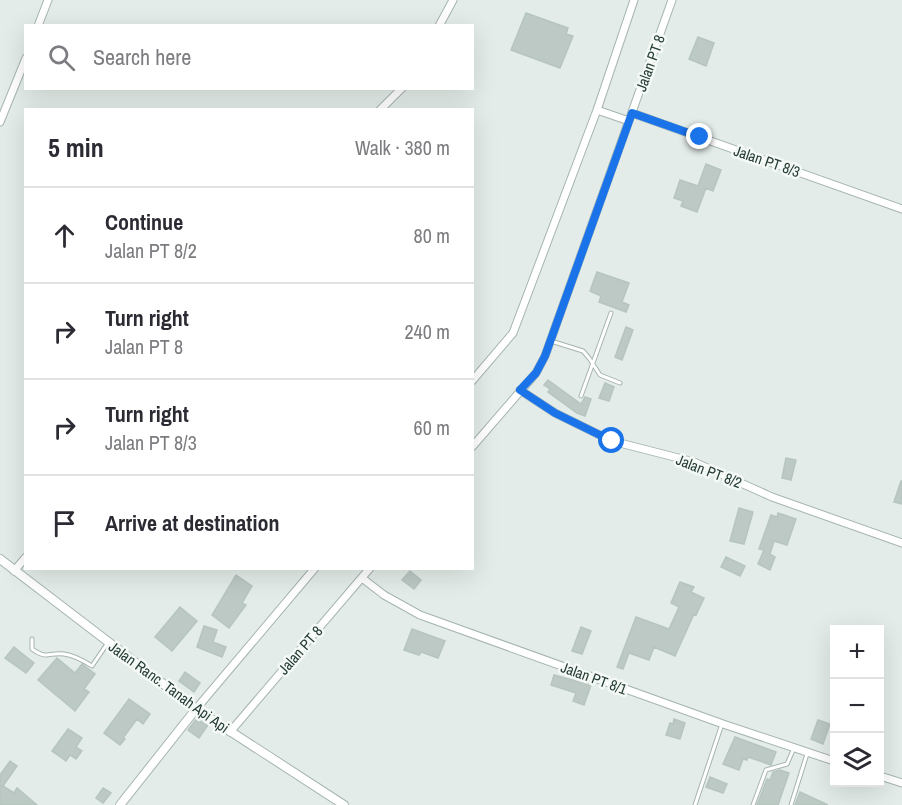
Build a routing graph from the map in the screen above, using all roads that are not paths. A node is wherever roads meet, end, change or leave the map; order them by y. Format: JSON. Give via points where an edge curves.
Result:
{"nodes":[{"id":1,"x":48,"y":0,"type":"edge"},
{"id":2,"x":453,"y":0,"type":"edge"},
{"id":3,"x":634,"y":0,"type":"edge"},
{"id":4,"x":672,"y":0,"type":"edge"},
{"id":5,"x":39,"y":24,"type":"edge"},
{"id":6,"x":441,"y":24,"type":"edge"},
{"id":7,"x":24,"y":62,"type":"edge"},
{"id":8,"x":400,"y":90,"type":"edge"},
{"id":9,"x":382,"y":108,"type":"edge"},
{"id":10,"x":597,"y":110,"type":"junction"},
{"id":11,"x":631,"y":117,"type":"junction"},
{"id":12,"x":0,"y":123,"type":"edge"},
{"id":13,"x":902,"y":209,"type":"edge"},
{"id":14,"x":611,"y":313,"type":"dead end"},
{"id":15,"x":550,"y":341,"type":"junction"},
{"id":16,"x":592,"y":365,"type":"junction"},
{"id":17,"x":474,"y":379,"type":"edge"},
{"id":18,"x":620,"y":383,"type":"dead end"},
{"id":19,"x":520,"y":390,"type":"junction"},
{"id":20,"x":580,"y":396,"type":"dead end"},
{"id":21,"x":474,"y":445,"type":"edge"},
{"id":22,"x":902,"y":543,"type":"edge"},
{"id":23,"x":0,"y":559,"type":"edge"},
{"id":24,"x":24,"y":559,"type":"edge"},
{"id":25,"x":313,"y":570,"type":"edge"},
{"id":26,"x":368,"y":570,"type":"edge"},
{"id":27,"x":14,"y":571,"type":"junction"},
{"id":28,"x":362,"y":578,"type":"junction"},
{"id":29,"x":32,"y":639,"type":"dead end"},
{"id":30,"x":108,"y":643,"type":"junction"},
{"id":31,"x":196,"y":709,"type":"junction"},
{"id":32,"x":723,"y":724,"type":"junction"},
{"id":33,"x":230,"y":732,"type":"junction"},
{"id":34,"x":795,"y":747,"type":"junction"},
{"id":35,"x":808,"y":752,"type":"junction"},
{"id":36,"x":830,"y":760,"type":"edge"},
{"id":37,"x":884,"y":778,"type":"edge"},
{"id":38,"x":902,"y":783,"type":"edge"},
{"id":39,"x":120,"y":805,"type":"edge"},
{"id":40,"x":344,"y":805,"type":"edge"},
{"id":41,"x":695,"y":805,"type":"edge"},
{"id":42,"x":753,"y":805,"type":"edge"},
{"id":43,"x":791,"y":805,"type":"edge"}],
"edges":[{"from":1,"to":5,"type":"street"},
{"from":2,"to":6,"type":"street"},
{"from":3,"to":10,"type":"street"},
{"from":4,"to":11,"type":"street","name":"Jalan PT 8"},
{"from":7,"to":12,"type":"street"},
{"from":8,"to":9,"type":"street"},
{"from":10,"to":11,"type":"street","name":"Jalan PT 8/3"},
{"from":10,"to":17,"type":"street","via":[[513,333]]},
{"from":11,"to":13,"type":"street","name":"Jalan PT 8/3"},
{"from":11,"to":15,"type":"street","name":"Jalan PT 8"},
{"from":14,"to":16,"type":"lane"},
{"from":15,"to":16,"type":"lane","via":[[583,351]]},
{"from":15,"to":19,"type":"street","name":"Jalan PT 8","via":[[536,373]]},
{"from":16,"to":18,"type":"lane","via":[[600,375]]},
{"from":16,"to":20,"type":"lane"},
{"from":19,"to":21,"type":"street","name":"Jalan PT 8"},
{"from":19,"to":22,"type":"street","name":"Jalan PT 8/2","via":[[555,413],[612,441],[694,462],[772,497]]},
{"from":23,"to":27,"type":"street","name":"Jalan Ranc. Tanah Api Api"},
{"from":24,"to":27,"type":"street"},
{"from":25,"to":31,"type":"street"},
{"from":26,"to":28,"type":"street","name":"Jalan PT 8"},
{"from":27,"to":30,"type":"street","name":"Jalan Ranc. Tanah Api Api"},
{"from":28,"to":32,"type":"street","name":"Jalan PT 8/1","via":[[420,615]]},
{"from":28,"to":33,"type":"street","name":"Jalan PT 8"},
{"from":29,"to":30,"type":"lane","via":[[32,649],[40,655],[65,654],[92,666]]},
{"from":30,"to":31,"type":"street","name":"Jalan Ranc. Tanah Api Api"},
{"from":31,"to":33,"type":"street","name":"Jalan Ranc. Tanah Api Api"},
{"from":31,"to":39,"type":"street"},
{"from":32,"to":34,"type":"street","name":"Jalan PT 8/1"},
{"from":32,"to":41,"type":"lane"},
{"from":33,"to":40,"type":"street","name":"Jalan Ranc. Tanah Api Api"},
{"from":34,"to":35,"type":"street","name":"Jalan PT 8/1"},
{"from":34,"to":42,"type":"lane","via":[[786,764],[766,770]]},
{"from":35,"to":36,"type":"street","name":"Jalan PT 8/1"},
{"from":35,"to":43,"type":"lane"},
{"from":37,"to":38,"type":"street"}]}
